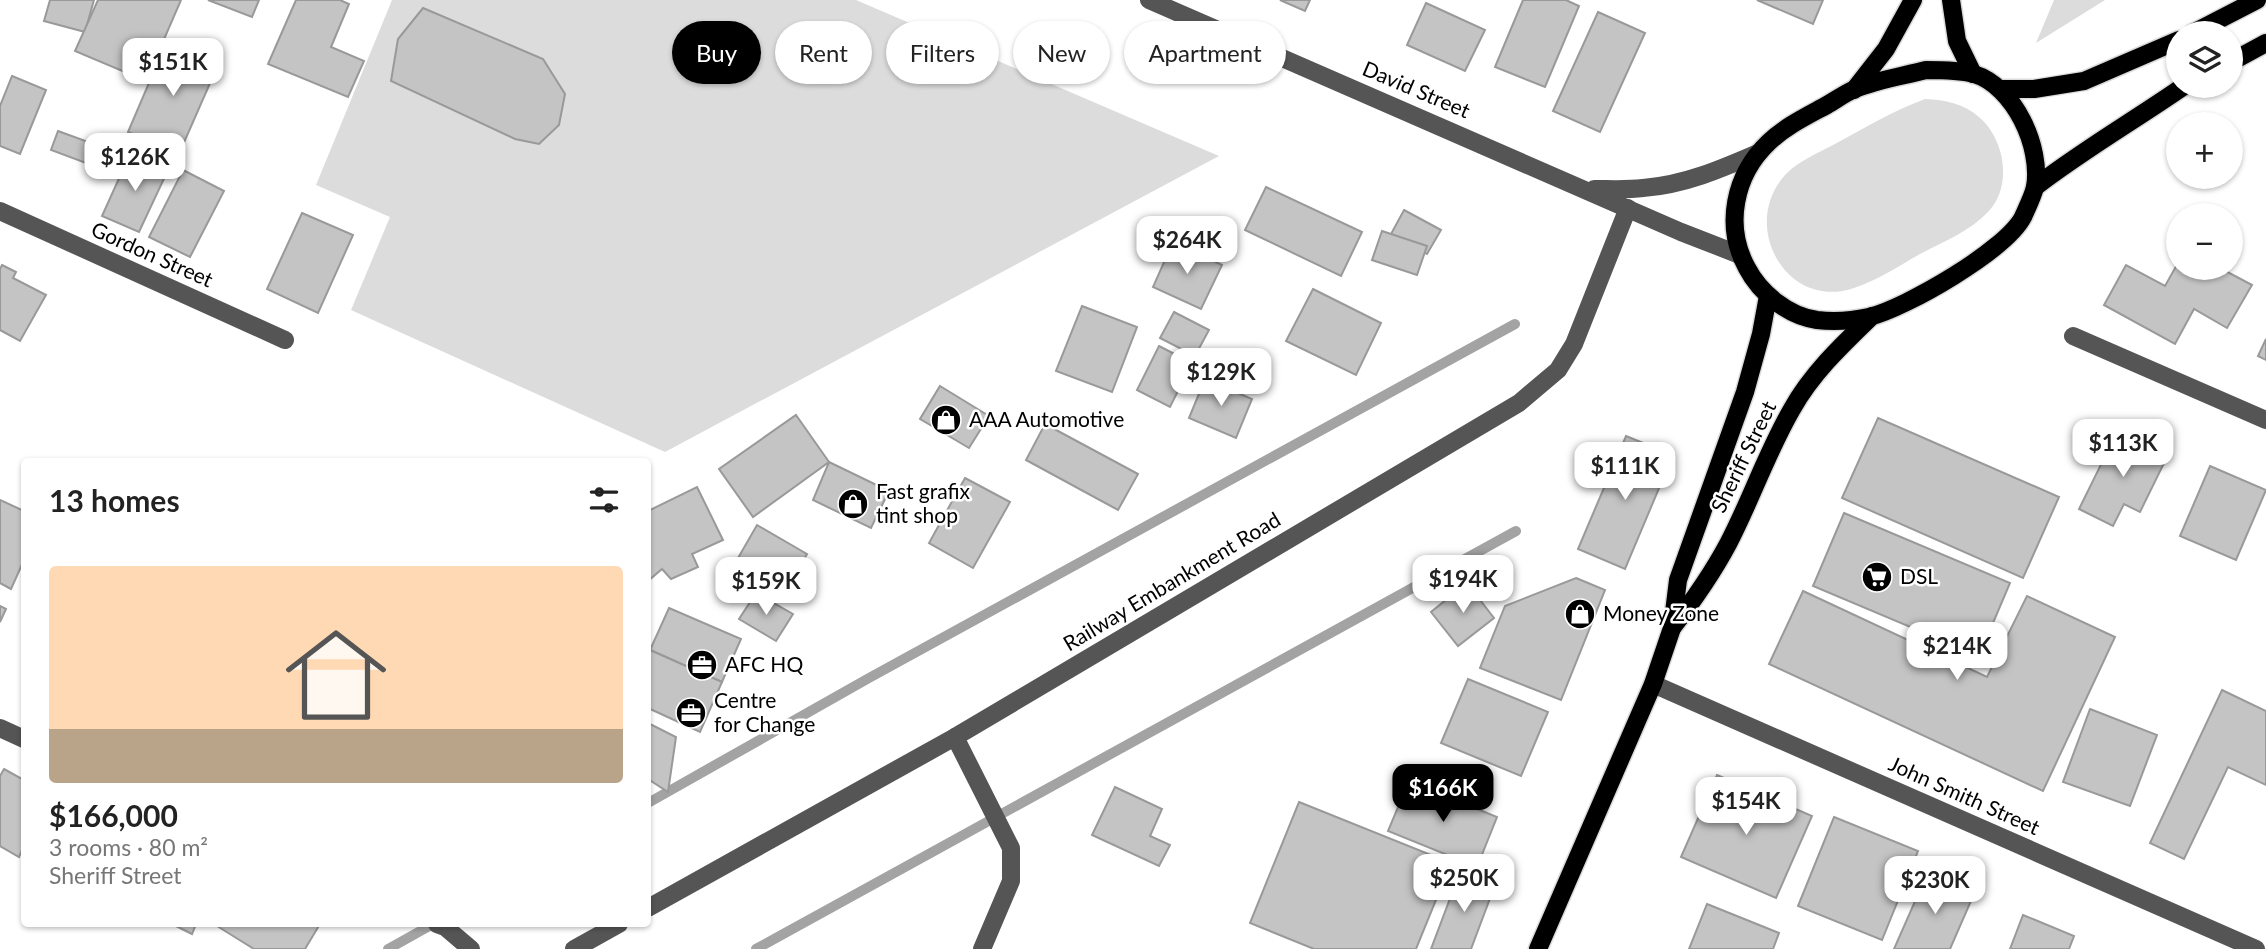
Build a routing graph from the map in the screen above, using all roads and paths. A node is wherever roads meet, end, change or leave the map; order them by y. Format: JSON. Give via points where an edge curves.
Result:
{"nodes":[{"id":1,"x":1149,"y":0,"type":"edge"},
{"id":2,"x":1913,"y":0,"type":"edge"},
{"id":3,"x":1951,"y":0,"type":"edge"},
{"id":4,"x":2257,"y":0,"type":"edge"},
{"id":5,"x":2216,"y":21,"type":"edge"},
{"id":6,"x":2266,"y":43,"type":"edge"},
{"id":7,"x":2166,"y":46,"type":"edge"},
{"id":8,"x":2243,"y":55,"type":"edge"},
{"id":9,"x":1973,"y":74,"type":"junction"},
{"id":10,"x":2001,"y":89,"type":"junction"},
{"id":11,"x":1853,"y":90,"type":"junction"},
{"id":12,"x":2167,"y":98,"type":"edge"},
{"id":13,"x":1758,"y":153,"type":"junction"},
{"id":14,"x":2035,"y":187,"type":"junction"},
{"id":15,"x":1587,"y":189,"type":"junction"},
{"id":16,"x":1628,"y":208,"type":"junction"},
{"id":17,"x":0,"y":211,"type":"edge"},
{"id":18,"x":1740,"y":255,"type":"junction"},
{"id":19,"x":1768,"y":296,"type":"junction"},
{"id":20,"x":1872,"y":316,"type":"junction"},
{"id":21,"x":2073,"y":336,"type":"dead end"},
{"id":22,"x":285,"y":340,"type":"dead end"},
{"id":23,"x":2266,"y":420,"type":"edge"},
{"id":24,"x":1672,"y":628,"type":"junction"},
{"id":25,"x":1653,"y":684,"type":"junction"},
{"id":26,"x":0,"y":728,"type":"edge"},
{"id":27,"x":955,"y":737,"type":"junction"},
{"id":28,"x":21,"y":738,"type":"edge"},
{"id":29,"x":651,"y":906,"type":"edge"},
{"id":30,"x":442,"y":927,"type":"edge"},
{"id":31,"x":614,"y":927,"type":"edge"},
{"id":32,"x":471,"y":949,"type":"edge"},
{"id":33,"x":574,"y":949,"type":"edge"},
{"id":34,"x":982,"y":949,"type":"edge"},
{"id":35,"x":1538,"y":949,"type":"edge"},
{"id":36,"x":2256,"y":949,"type":"edge"}],
"edges":[{"from":1,"to":15,"type":"street","name":"David Street"},
{"from":2,"to":11,"type":"main road","via":[[1886,49]]},
{"from":3,"to":9,"type":"main road","via":[[1957,41]]},
{"from":4,"to":5,"type":"main road"},
{"from":6,"to":8,"type":"main road"},
{"from":7,"to":10,"type":"main road","via":[[2084,81]]},
{"from":9,"to":10,"type":"main road"},
{"from":9,"to":11,"type":"main road","via":[[1926,70]]},
{"from":10,"to":14,"type":"main road","via":[[2029,133]]},
{"from":11,"to":13,"type":"main road","via":[[1781,132]]},
{"from":12,"to":14,"type":"main road"},
{"from":13,"to":15,"type":"street","name":"David Street","via":[[1683,181],[1643,188]]},
{"from":13,"to":18,"type":"main road","via":[[1740,184],[1735,206]]},
{"from":14,"to":20,"type":"main road","via":[[2022,219],[2006,239],[1925,292]]},
{"from":15,"to":16,"type":"street","name":"David Street"},
{"from":16,"to":18,"type":"street","name":"David Street"},
{"from":16,"to":27,"type":"street","name":"Railway Embankment Road","via":[[1574,344],[1558,370],[1519,403]]},
{"from":17,"to":22,"type":"street","name":"Gordon Street"},
{"from":18,"to":19,"type":"main road"},
{"from":19,"to":20,"type":"main road","via":[[1789,311],[1812,319],[1838,322]]},
{"from":19,"to":24,"type":"main road","name":"Sheriff Street","via":[[1745,392],[1678,580]]},
{"from":20,"to":24,"type":"main road","name":"Sheriff Street","via":[[1802,392],[1728,543],[1702,589]]},
{"from":21,"to":23,"type":"street"},
{"from":24,"to":25,"type":"main road","name":"Sheriff Street"},
{"from":25,"to":35,"type":"main road","name":"Sheriff Street"},
{"from":25,"to":36,"type":"street","name":"John Smith Street"},
{"from":26,"to":28,"type":"street"},
{"from":27,"to":29,"type":"street","name":"Railway Embankment Road"},
{"from":27,"to":34,"type":"street","via":[[1011,848],[1011,881]]},
{"from":30,"to":32,"type":"street"},
{"from":31,"to":33,"type":"street"}]}
